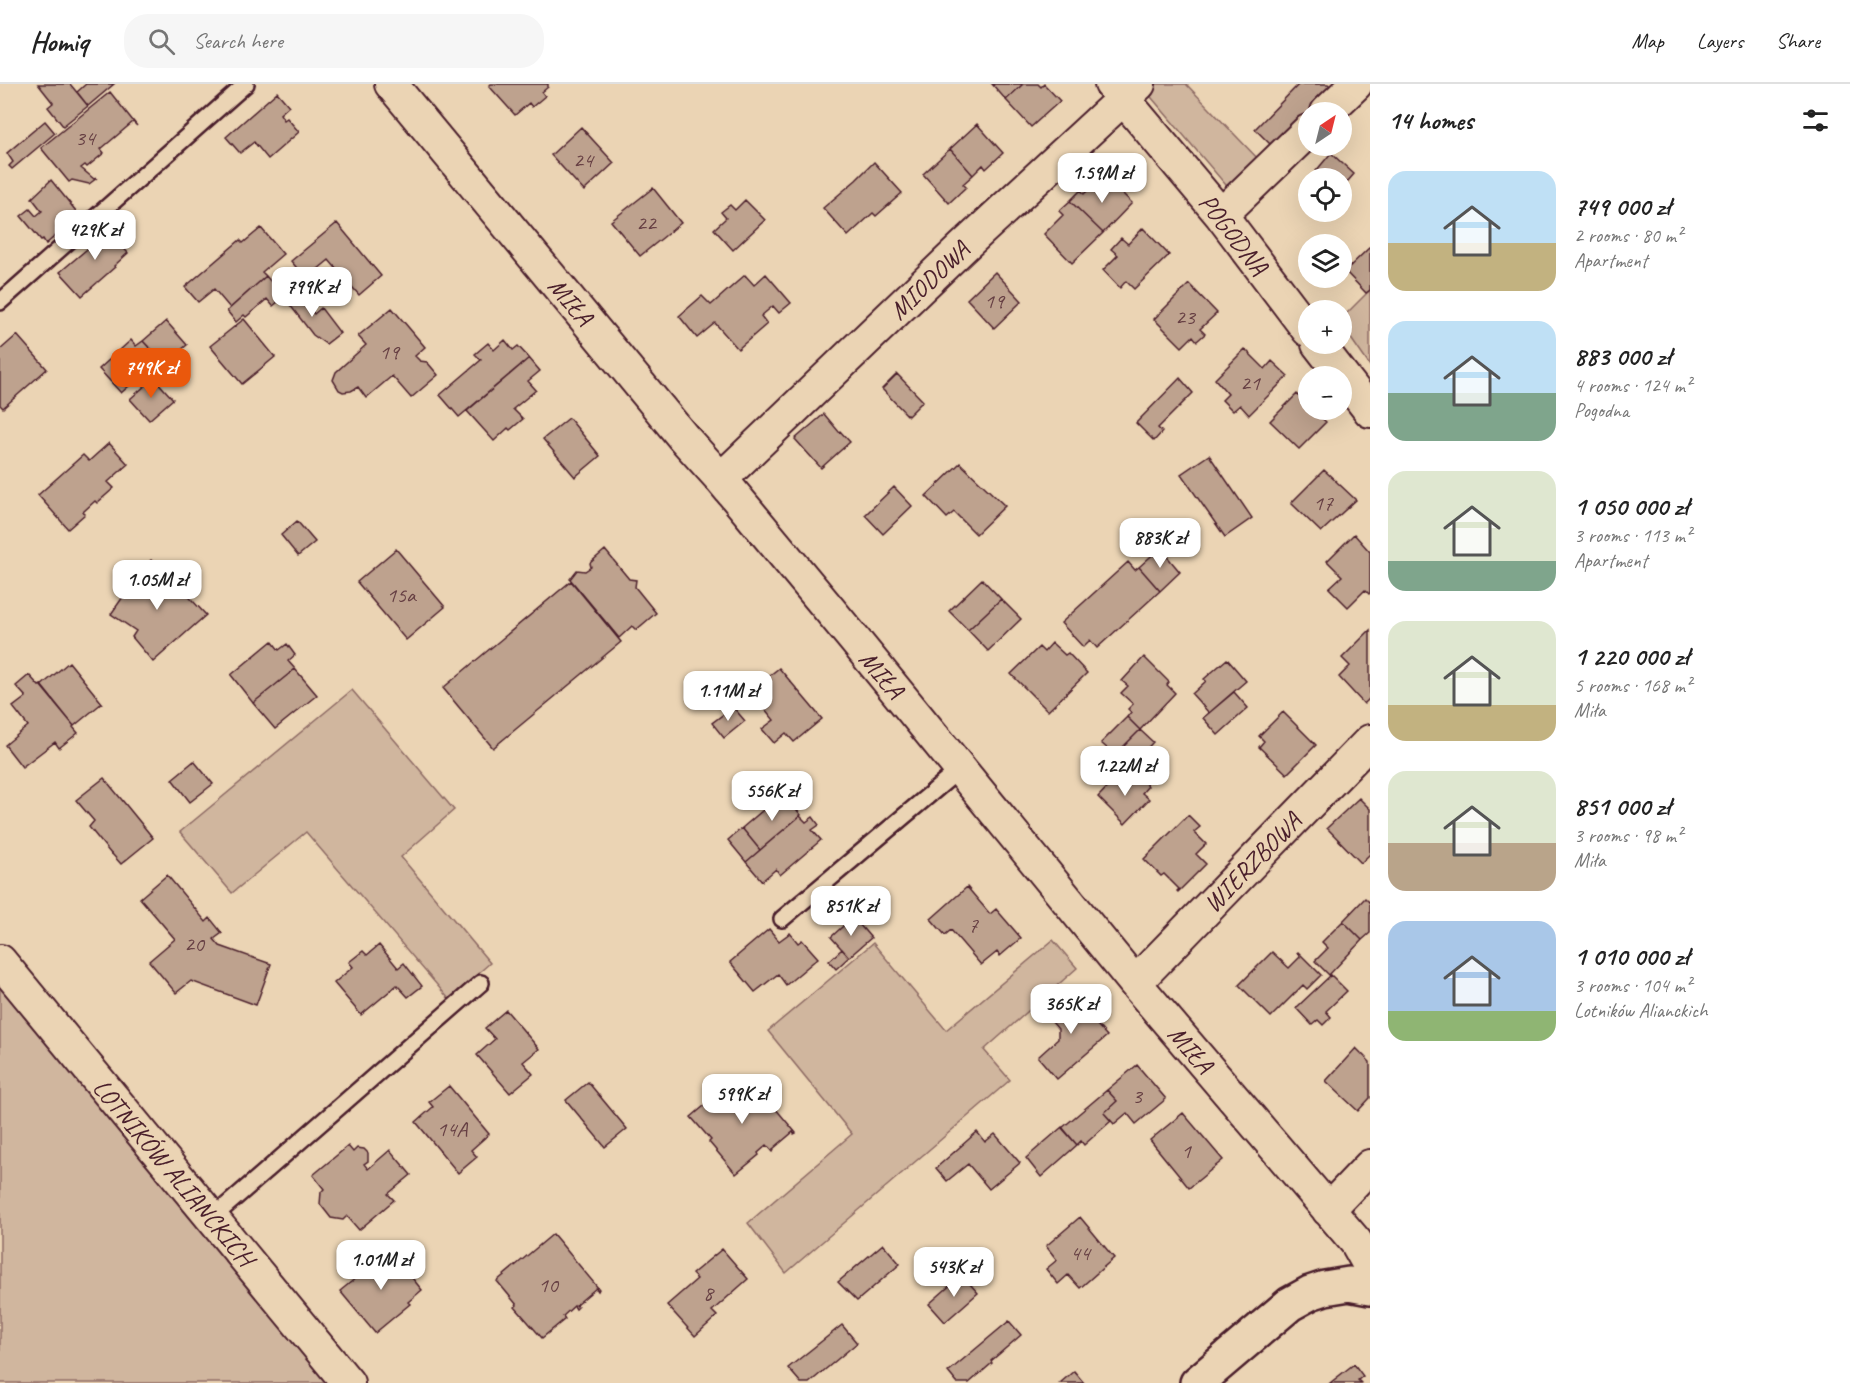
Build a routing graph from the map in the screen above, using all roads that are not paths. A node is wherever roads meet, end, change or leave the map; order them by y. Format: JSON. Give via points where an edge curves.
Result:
{"nodes":[{"id":1,"x":246,"y":84,"type":"edge"},
{"id":2,"x":391,"y":84,"type":"edge"},
{"id":3,"x":1356,"y":84,"type":"edge"},
{"id":4,"x":1125,"y":89,"type":"edge"},
{"id":5,"x":1337,"y":102,"type":"edge"},
{"id":6,"x":1298,"y":140,"type":"edge"},
{"id":7,"x":1221,"y":215,"type":"junction"},
{"id":8,"x":0,"y":302,"type":"edge"},
{"id":9,"x":1298,"y":317,"type":"edge"},
{"id":10,"x":1326,"y":354,"type":"edge"},
{"id":11,"x":1370,"y":411,"type":"edge"},
{"id":12,"x":721,"y":479,"type":"junction"},
{"id":13,"x":1370,"y":741,"type":"edge"},
{"id":14,"x":960,"y":769,"type":"junction"},
{"id":15,"x":782,"y":919,"type":"dead end"},
{"id":16,"x":0,"y":961,"type":"edge"},
{"id":17,"x":481,"y":983,"type":"dead end"},
{"id":18,"x":1135,"y":983,"type":"junction"},
{"id":19,"x":1370,"y":1166,"type":"edge"},
{"id":20,"x":1328,"y":1210,"type":"junction"},
{"id":21,"x":212,"y":1218,"type":"junction"},
{"id":22,"x":1370,"y":1268,"type":"edge"},
{"id":23,"x":1370,"y":1288,"type":"edge"},
{"id":24,"x":348,"y":1383,"type":"edge"},
{"id":25,"x":1197,"y":1383,"type":"edge"}],
"edges":[{"from":1,"to":8,"type":"lane"},
{"from":2,"to":12,"type":"street","name":"MIŁA"},
{"from":3,"to":5,"type":"street"},
{"from":4,"to":7,"type":"street","name":"POGODNA"},
{"from":4,"to":12,"type":"street","name":"MIODOWA"},
{"from":6,"to":7,"type":"street"},
{"from":7,"to":9,"type":"street","name":"POGODNA"},
{"from":10,"to":11,"type":"street"},
{"from":12,"to":14,"type":"street","name":"MIŁA"},
{"from":13,"to":18,"type":"street","name":"WIERZBOWA"},
{"from":14,"to":15,"type":"lane"},
{"from":14,"to":18,"type":"street","name":"MIŁA"},
{"from":16,"to":21,"type":"street","name":"LOTNIKÓW ALIANCKICH"},
{"from":17,"to":21,"type":"lane"},
{"from":18,"to":20,"type":"street","name":"MIŁA"},
{"from":19,"to":20,"type":"street"},
{"from":20,"to":22,"type":"street","name":"MIŁA","via":[[1356,1242]]},
{"from":21,"to":24,"type":"street","name":"LOTNIKÓW ALIANCKICH"},
{"from":23,"to":25,"type":"street","via":[[1349,1284],[1310,1293],[1290,1304]]}]}
